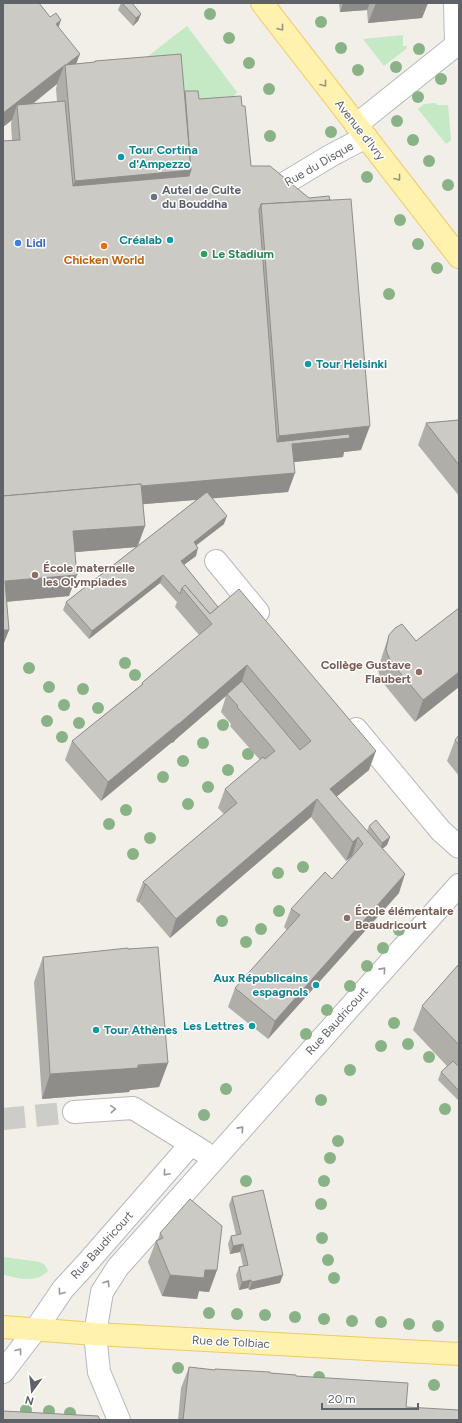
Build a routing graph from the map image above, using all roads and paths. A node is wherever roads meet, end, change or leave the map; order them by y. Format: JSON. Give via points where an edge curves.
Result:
{"nodes":[{"id":1,"x":262,"y":3,"type":"edge"},
{"id":2,"x":455,"y":3,"type":"edge"},
{"id":3,"x":458,"y":45,"type":"edge"},
{"id":4,"x":361,"y":131,"type":"junction"},
{"id":5,"x":272,"y":192,"type":"edge"},
{"id":6,"x":459,"y":257,"type":"edge"},
{"id":7,"x":216,"y":561,"type":"dead end"},
{"id":8,"x":272,"y":628,"type":"edge"},
{"id":9,"x":344,"y":714,"type":"edge"},
{"id":10,"x":459,"y":847,"type":"edge"},
{"id":11,"x":459,"y":885,"type":"edge"},
{"id":12,"x":74,"y":1112,"type":"tunnel mouth"},
{"id":13,"x":191,"y":1144,"type":"junction"},
{"id":14,"x":215,"y":1159,"type":"junction"},
{"id":15,"x":3,"y":1327,"type":"edge"},
{"id":16,"x":36,"y":1330,"type":"junction"},
{"id":17,"x":94,"y":1334,"type":"junction"},
{"id":18,"x":459,"y":1354,"type":"edge"},
{"id":19,"x":3,"y":1372,"type":"edge"},
{"id":20,"x":119,"y":1420,"type":"edge"}],
"edges":[{"from":1,"to":4,"type":"main road","name":"Avenue d'Ivry","one_way":true},
{"from":2,"to":3,"type":"street"},
{"from":3,"to":4,"type":"street","name":"Rue du Disque"},
{"from":4,"to":5,"type":"street","name":"Rue du Disque","via":[[330,156]]},
{"from":4,"to":6,"type":"main road","name":"Avenue d'Ivry","one_way":true},
{"from":7,"to":8,"type":"street"},
{"from":9,"to":10,"type":"street","via":[[440,831]]},
{"from":14,"to":11,"type":"street","name":"Rue Baudricourt","one_way":true},
{"from":12,"to":13,"type":"street","one_way":true,"via":[[133,1108]]},
{"from":13,"to":14,"type":"street"},
{"from":13,"to":16,"type":"street","name":"Rue Baudricourt","one_way":true,"via":[[63,1288]]},
{"from":17,"to":14,"type":"street","name":"Rue Baudricourt","one_way":true,"via":[[102,1292],[118,1267]]},
{"from":15,"to":16,"type":"main road","name":"Rue de Tolbiac"},
{"from":16,"to":17,"type":"main road","name":"Rue de Tolbiac"},
{"from":19,"to":16,"type":"street","name":"Rue Baudricourt","one_way":true},
{"from":17,"to":18,"type":"main road","name":"Rue de Tolbiac"},
{"from":17,"to":20,"type":"street","name":"Rue Baudricourt","via":[[99,1372]]}]}
